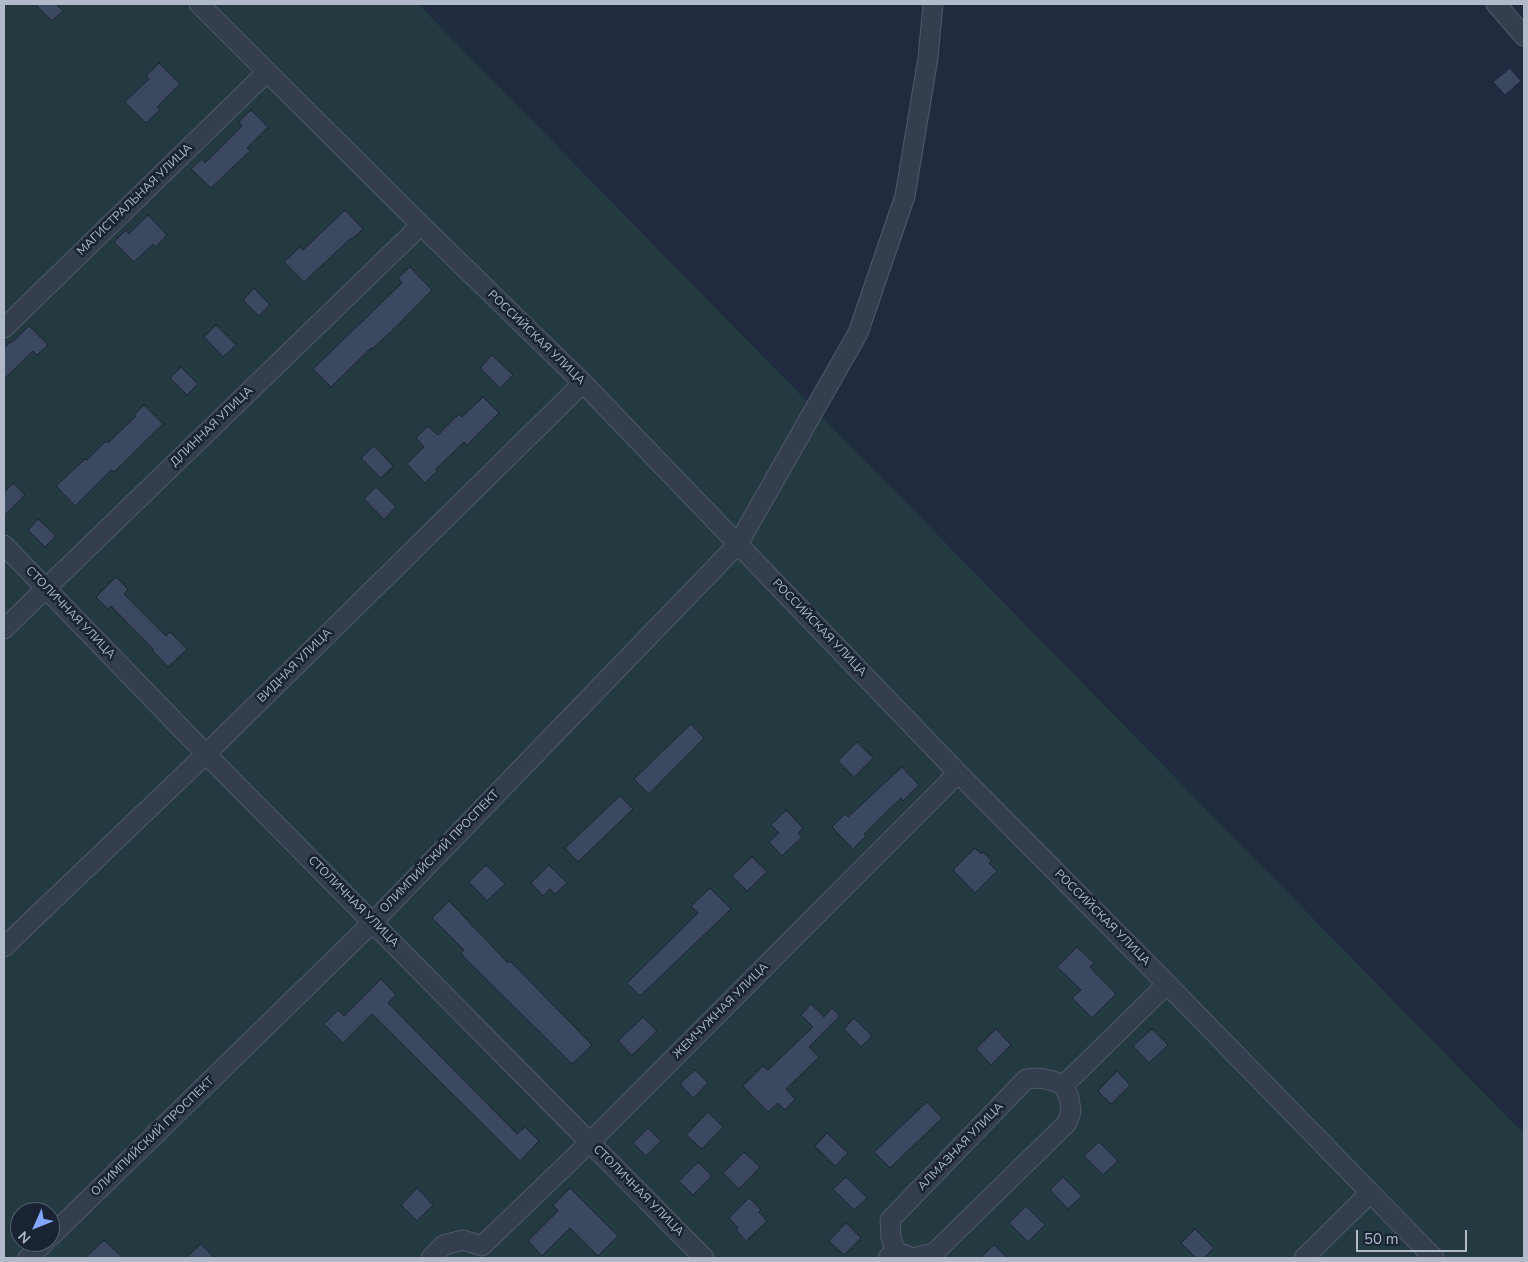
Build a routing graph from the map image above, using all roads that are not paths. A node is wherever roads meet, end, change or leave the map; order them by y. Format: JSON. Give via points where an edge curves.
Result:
{"nodes":[{"id":1,"x":199,"y":4,"type":"edge"},
{"id":2,"x":933,"y":4,"type":"edge"},
{"id":3,"x":1496,"y":4,"type":"edge"},
{"id":4,"x":1524,"y":36,"type":"edge"},
{"id":5,"x":267,"y":72,"type":"junction"},
{"id":6,"x":421,"y":225,"type":"junction"},
{"id":7,"x":4,"y":328,"type":"edge"},
{"id":8,"x":583,"y":383,"type":"junction"},
{"id":9,"x":738,"y":544,"type":"junction"},
{"id":10,"x":4,"y":545,"type":"edge"},
{"id":11,"x":45,"y":588,"type":"junction"},
{"id":12,"x":4,"y":629,"type":"edge"},
{"id":13,"x":206,"y":754,"type":"junction"},
{"id":14,"x":958,"y":773,"type":"junction"},
{"id":15,"x":373,"y":922,"type":"junction"},
{"id":16,"x":4,"y":947,"type":"edge"},
{"id":17,"x":1167,"y":984,"type":"junction"},
{"id":18,"x":1064,"y":1085,"type":"junction"},
{"id":19,"x":590,"y":1142,"type":"junction"},
{"id":20,"x":1370,"y":1193,"type":"junction"},
{"id":21,"x":60,"y":1227,"type":"edge"},
{"id":22,"x":484,"y":1252,"type":"edge"},
{"id":23,"x":891,"y":1255,"type":"edge"},
{"id":24,"x":431,"y":1258,"type":"edge"},
{"id":25,"x":704,"y":1258,"type":"edge"},
{"id":26,"x":1304,"y":1258,"type":"edge"},
{"id":27,"x":1434,"y":1258,"type":"edge"}],
"edges":[{"from":1,"to":5,"type":"street","name":"РОССИЙСКАЯ УЛИЦА"},
{"from":2,"to":9,"type":"street","name":"ОЛИМПИЙСКИЙ ПРОСПЕКТ","via":[[928,58],[905,196],[858,333]]},
{"from":3,"to":4,"type":"street"},
{"from":5,"to":6,"type":"street","name":"РОССИЙСКАЯ УЛИЦА"},
{"from":5,"to":7,"type":"street","name":"МАГИСТРАЛЬНАЯ УЛИЦА"},
{"from":6,"to":8,"type":"street","name":"РОССИЙСКАЯ УЛИЦА"},
{"from":6,"to":11,"type":"street","name":"ДЛИННАЯ УЛИЦА"},
{"from":8,"to":9,"type":"street","name":"РОССИЙСКАЯ УЛИЦА"},
{"from":8,"to":13,"type":"street","name":"ВИДНАЯ УЛИЦА"},
{"from":9,"to":14,"type":"street","name":"РОССИЙСКАЯ УЛИЦА"},
{"from":9,"to":15,"type":"street","name":"ОЛИМПИЙСКИЙ ПРОСПЕКТ"},
{"from":10,"to":11,"type":"street","name":"СТОЛИЧНАЯ УЛИЦА"},
{"from":11,"to":12,"type":"street","name":"ДЛИННАЯ УЛИЦА"},
{"from":11,"to":13,"type":"street","name":"СТОЛИЧНАЯ УЛИЦА"},
{"from":13,"to":15,"type":"street","name":"СТОЛИЧНАЯ УЛИЦА"},
{"from":13,"to":16,"type":"street","name":"ВИДНАЯ УЛИЦА"},
{"from":14,"to":17,"type":"street","name":"РОССИЙСКАЯ УЛИЦА"},
{"from":14,"to":19,"type":"street","name":"ЖЕМЧУЖНАЯ УЛИЦА"},
{"from":15,"to":19,"type":"street","name":"СТОЛИЧНАЯ УЛИЦА"},
{"from":15,"to":21,"type":"street","name":"ОЛИМПИЙСКИЙ ПРОСПЕКТ"},
{"from":17,"to":18,"type":"street"},
{"from":17,"to":20,"type":"street","name":"РОССИЙСКАЯ УЛИЦА"},
{"from":18,"to":23,"type":"street","name":"АЛМАЗНАЯ УЛИЦА","via":[[1039,1078],[1026,1080],[890,1220]]},
{"from":18,"to":23,"type":"street","name":"АЛМАЗНАЯ УЛИЦА","via":[[1071,1112],[1067,1124],[934,1253],[913,1258]]},
{"from":19,"to":22,"type":"street","name":"ЖЕМЧУЖНАЯ УЛИЦА"},
{"from":19,"to":25,"type":"street","name":"СТОЛИЧНАЯ УЛИЦА"},
{"from":20,"to":26,"type":"street"},
{"from":20,"to":27,"type":"street","name":"РОССИЙСКАЯ УЛИЦА"},
{"from":22,"to":24,"type":"street","name":"ЖЕМЧУЖНАЯ УЛИЦА","via":[[464,1240],[444,1245]]}]}
